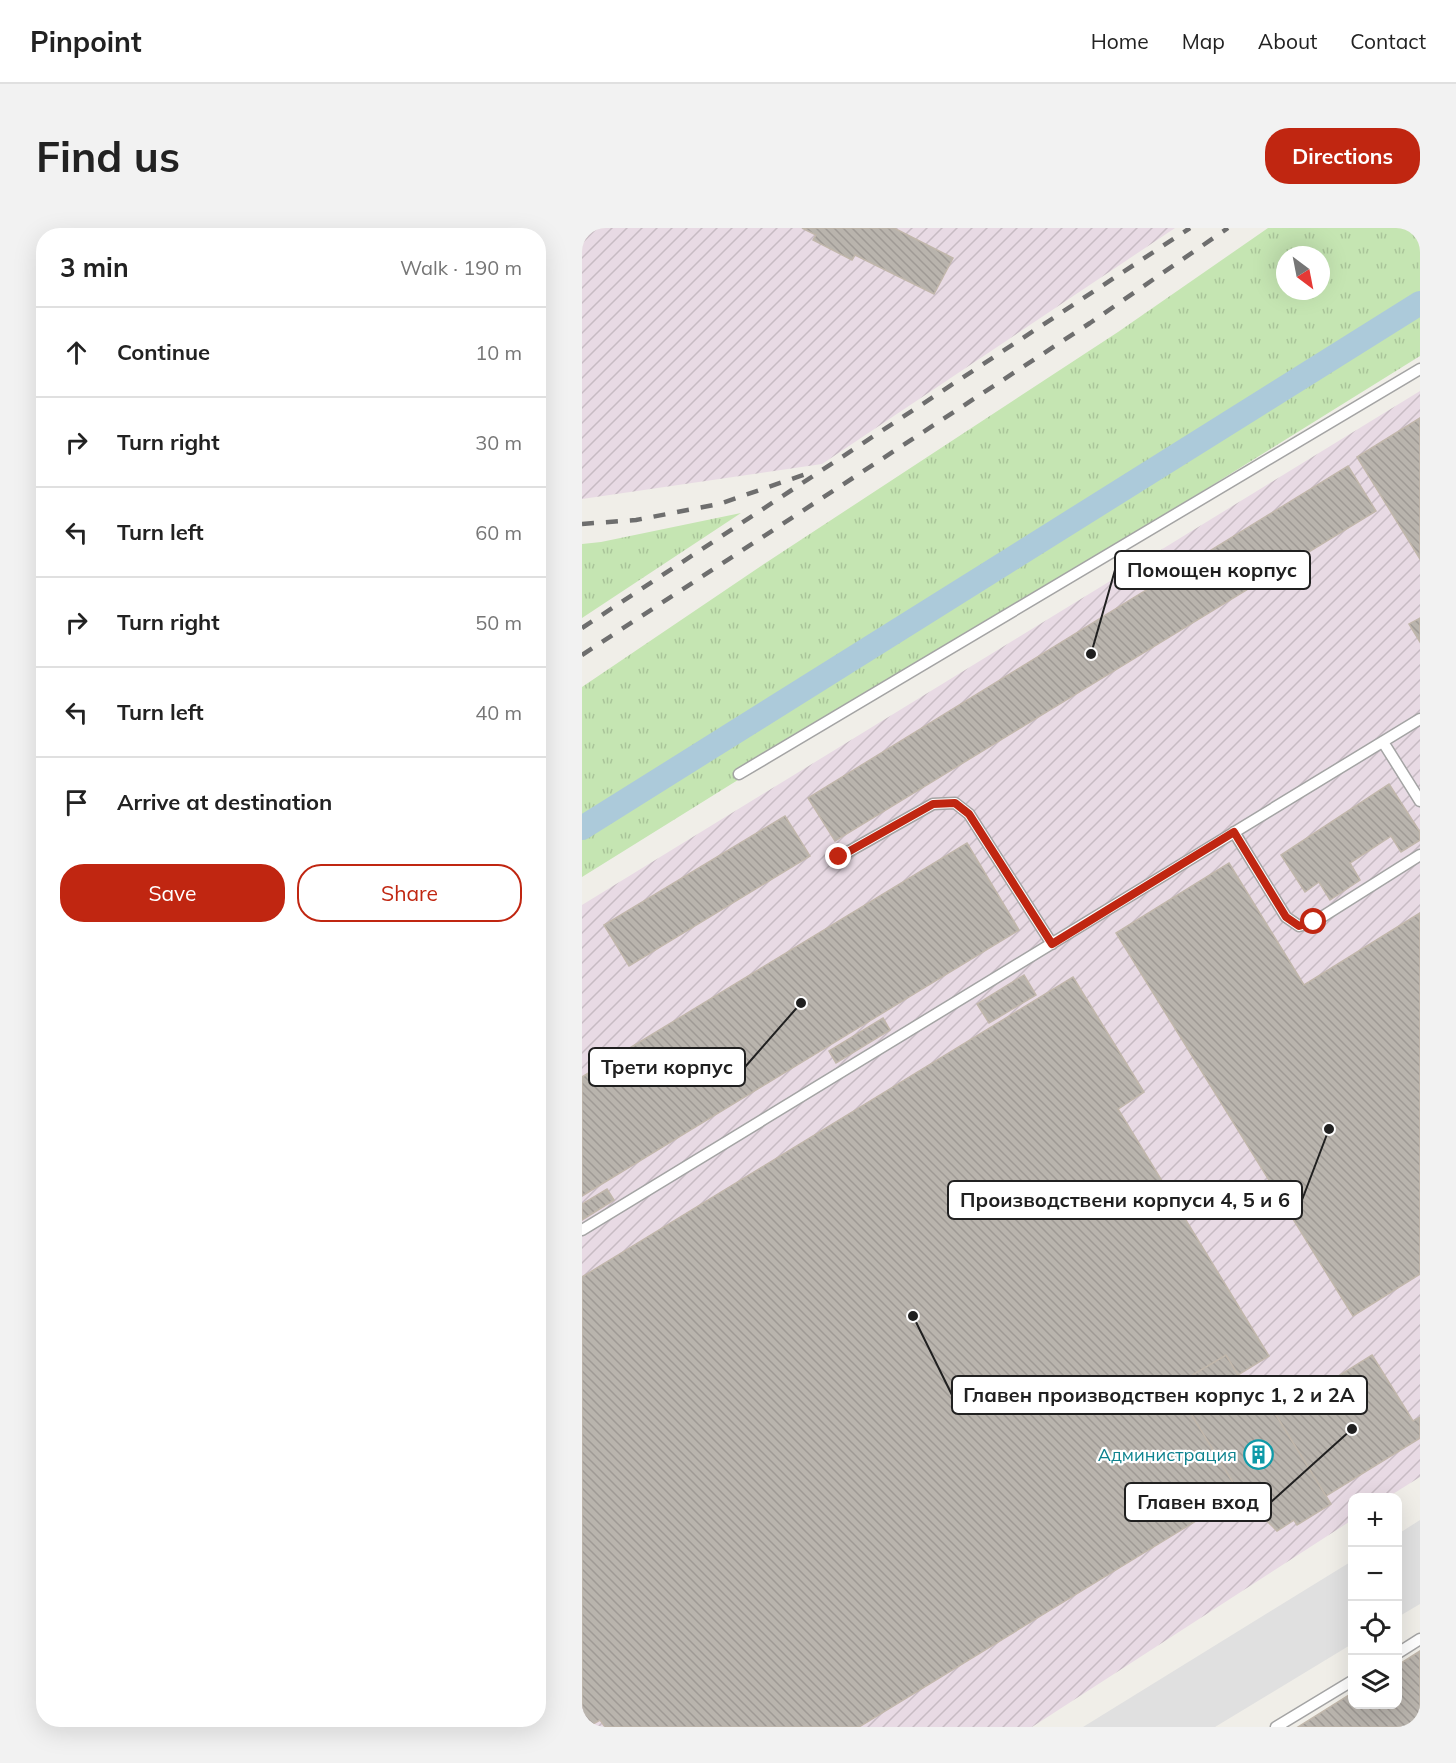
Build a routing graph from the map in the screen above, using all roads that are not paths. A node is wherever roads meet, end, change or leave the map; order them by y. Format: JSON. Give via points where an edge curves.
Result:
{"nodes":[{"id":1,"x":1420,"y":369,"type":"edge"},
{"id":2,"x":1420,"y":719,"type":"edge"},
{"id":3,"x":1383,"y":742,"type":"junction"},
{"id":4,"x":739,"y":774,"type":"dead end"},
{"id":5,"x":1420,"y":801,"type":"edge"},
{"id":6,"x":1234,"y":832,"type":"junction"},
{"id":7,"x":1420,"y":855,"type":"edge"},
{"id":8,"x":839,"y":857,"type":"dead end"},
{"id":9,"x":1052,"y":944,"type":"junction"},
{"id":10,"x":582,"y":1230,"type":"edge"},
{"id":11,"x":1420,"y":1639,"type":"edge"},
{"id":12,"x":1402,"y":1650,"type":"edge"},
{"id":13,"x":1348,"y":1683,"type":"edge"},
{"id":14,"x":1276,"y":1727,"type":"edge"}],
"edges":[{"from":1,"to":4,"type":"lane"},
{"from":2,"to":3,"type":"lane"},
{"from":3,"to":5,"type":"lane"},
{"from":3,"to":6,"type":"lane"},
{"from":6,"to":7,"type":"lane","via":[[1286,917],[1299,926],[1314,922]]},
{"from":6,"to":9,"type":"lane"},
{"from":8,"to":9,"type":"lane","via":[[933,804],[955,803],[969,814]]},
{"from":9,"to":10,"type":"lane"},
{"from":11,"to":12,"type":"lane"},
{"from":13,"to":14,"type":"lane"}]}
